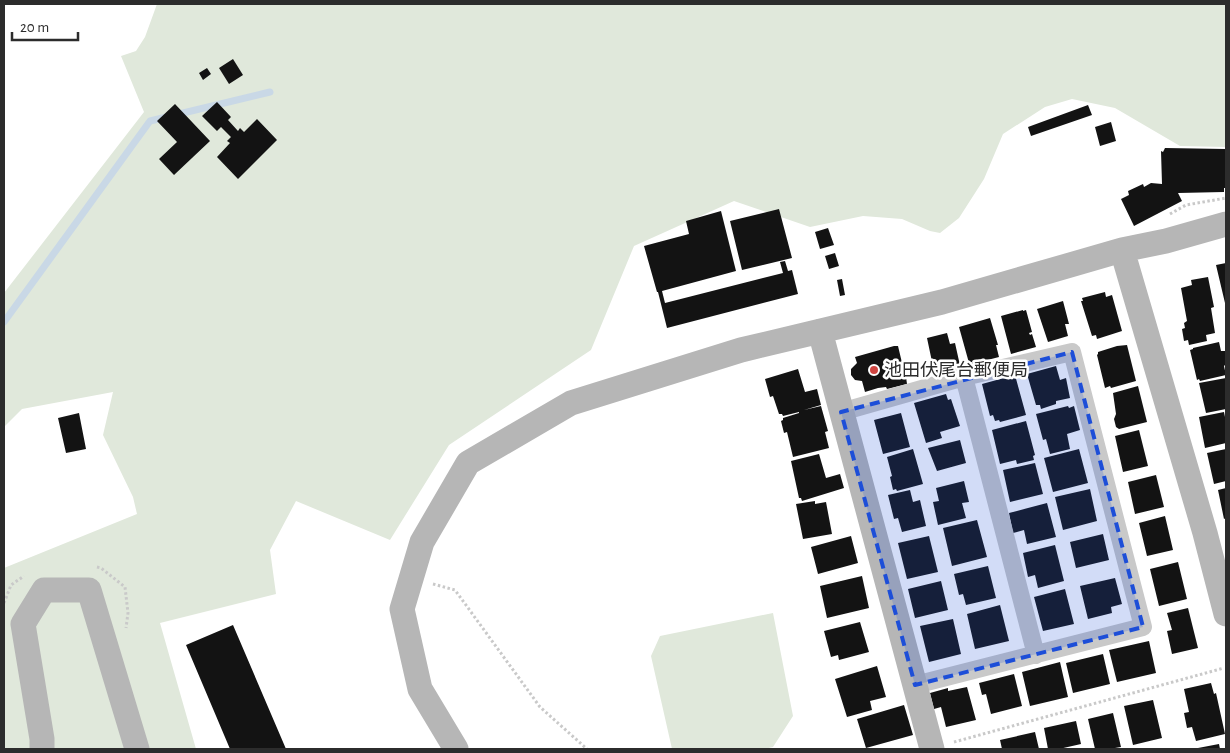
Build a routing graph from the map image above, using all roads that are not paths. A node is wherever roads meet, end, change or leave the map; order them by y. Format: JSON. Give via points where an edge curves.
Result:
{"nodes":[{"id":1,"x":1226,"y":224,"type":"edge"},
{"id":2,"x":1122,"y":250,"type":"junction"},
{"id":3,"x":820,"y":331,"type":"junction"},
{"id":4,"x":964,"y":377,"type":"junction"},
{"id":5,"x":841,"y":412,"type":"junction"},
{"id":6,"x":1224,"y":598,"type":"edge"},
{"id":7,"x":1036,"y":655,"type":"junction"},
{"id":8,"x":915,"y":685,"type":"junction"},
{"id":9,"x":932,"y":748,"type":"edge"},
{"id":10,"x":42,"y":749,"type":"edge"},
{"id":11,"x":137,"y":749,"type":"edge"},
{"id":12,"x":456,"y":749,"type":"edge"}],
"edges":[{"from":1,"to":2,"type":"street"},
{"from":2,"to":3,"type":"street","via":[[942,302]]},
{"from":2,"to":6,"type":"street"},
{"from":3,"to":5,"type":"street"},
{"from":3,"to":12,"type":"street","via":[[741,350],[571,402],[468,463],[422,542],[402,609],[420,689]]},
{"from":4,"to":5,"type":"street"},
{"from":4,"to":7,"type":"street"},
{"from":4,"to":7,"type":"street","via":[[1072,352],[1143,627]]},
{"from":5,"to":8,"type":"street"},
{"from":7,"to":8,"type":"street"},
{"from":8,"to":9,"type":"street"},
{"from":10,"to":11,"type":"street","via":[[23,624],[44,590],[89,590]]}]}
